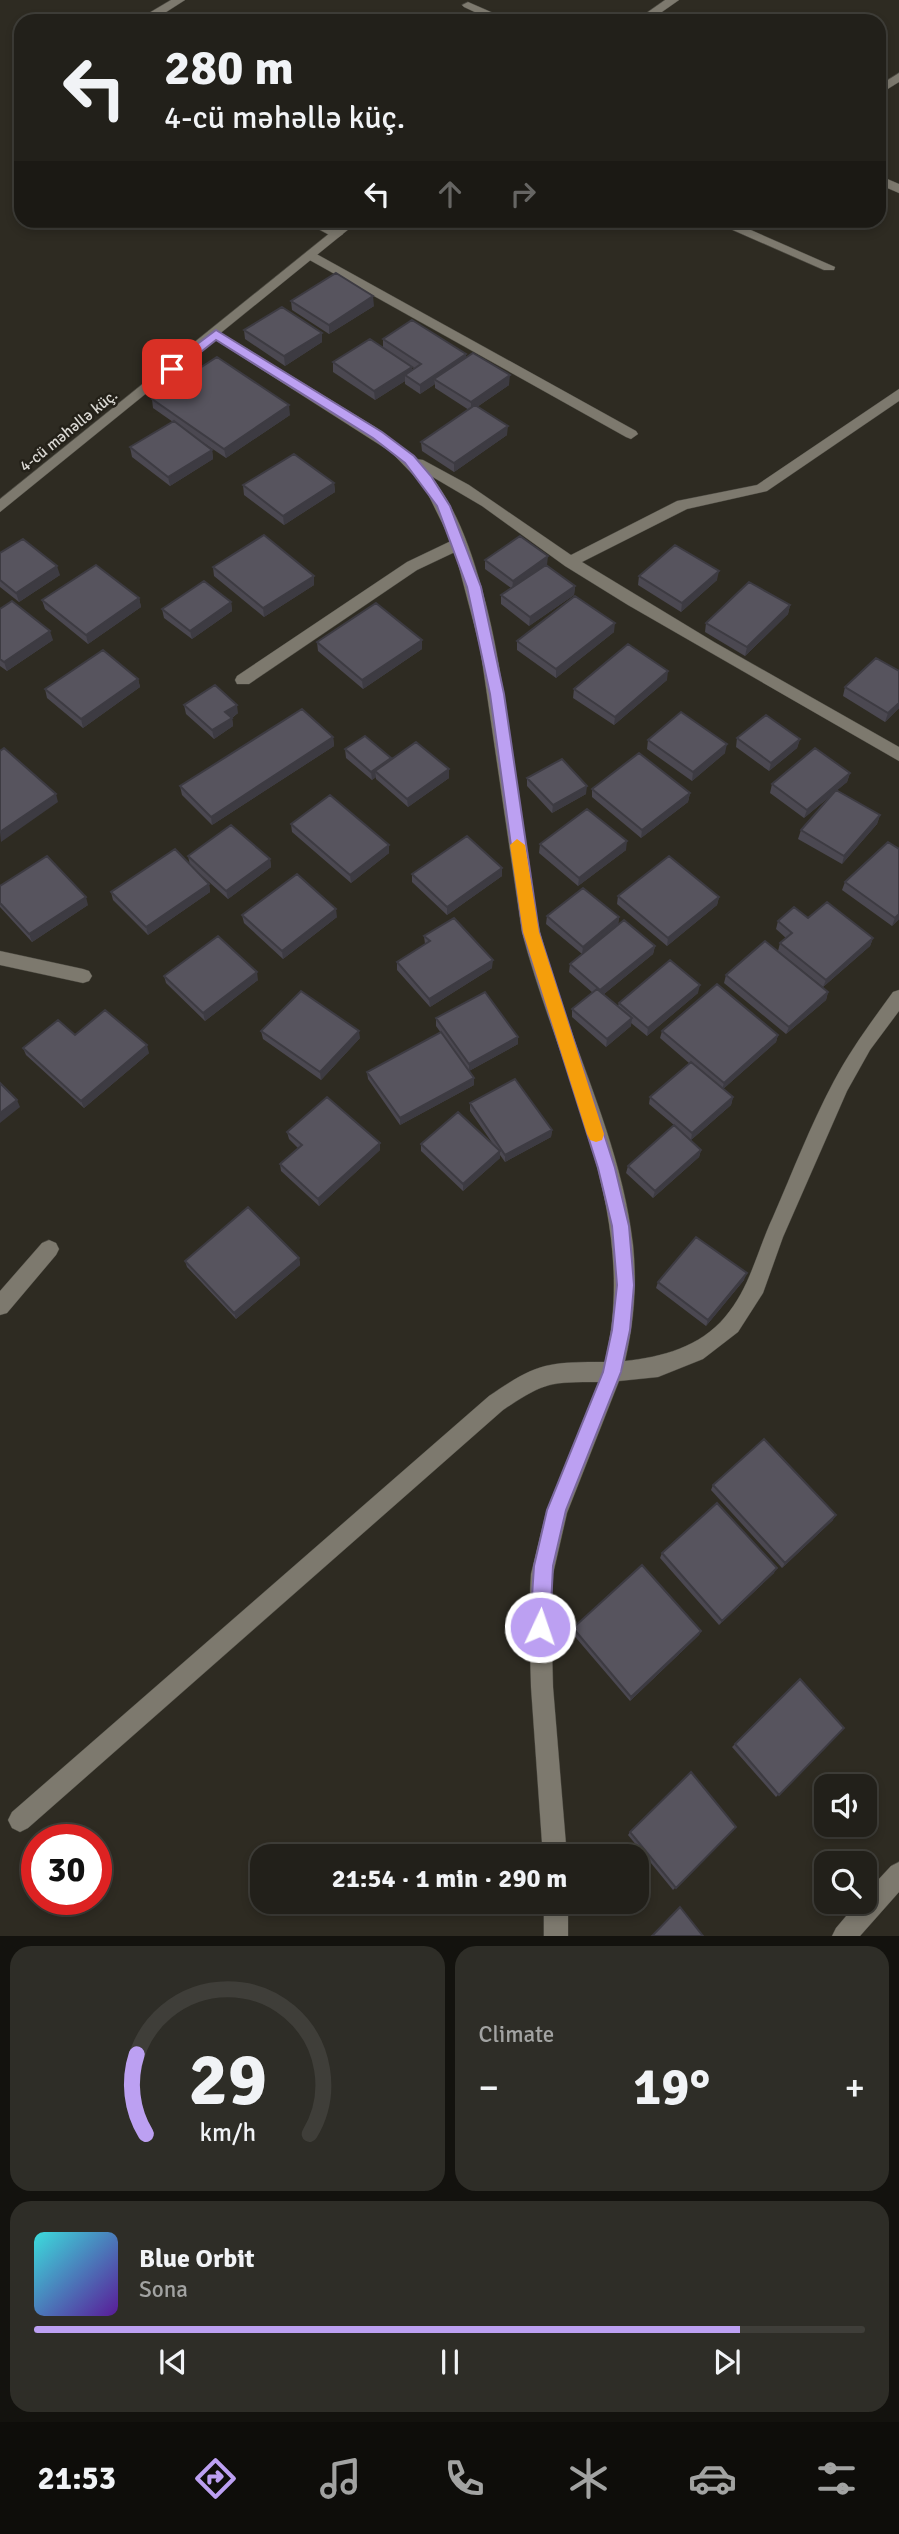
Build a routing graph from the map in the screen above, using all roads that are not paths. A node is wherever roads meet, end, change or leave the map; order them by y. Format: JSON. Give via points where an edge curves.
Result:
{"nodes":[{"id":1,"x":179,"y":0,"type":"edge"},
{"id":2,"x":673,"y":0,"type":"edge"},
{"id":3,"x":468,"y":5,"type":"dead end"},
{"id":4,"x":155,"y":14,"type":"edge"},
{"id":5,"x":488,"y":14,"type":"edge"},
{"id":6,"x":652,"y":14,"type":"edge"},
{"id":7,"x":326,"y":228,"type":"edge"},
{"id":8,"x":344,"y":228,"type":"edge"},
{"id":9,"x":735,"y":228,"type":"edge"},
{"id":10,"x":337,"y":233,"type":"junction"},
{"id":11,"x":311,"y":255,"type":"junction"},
{"id":12,"x":829,"y":267,"type":"dead end"},
{"id":13,"x":216,"y":334,"type":"junction"},
{"id":14,"x":899,"y":394,"type":"edge"},
{"id":15,"x":631,"y":435,"type":"dead end"},
{"id":16,"x":410,"y":460,"type":"junction"},
{"id":17,"x":0,"y":507,"type":"edge"},
{"id":18,"x":460,"y":543,"type":"junction"},
{"id":19,"x":570,"y":562,"type":"junction"},
{"id":20,"x":243,"y":680,"type":"dead end"},
{"id":21,"x":899,"y":755,"type":"edge"},
{"id":22,"x":0,"y":958,"type":"edge"},
{"id":23,"x":83,"y":976,"type":"dead end"},
{"id":24,"x":899,"y":997,"type":"edge"},
{"id":25,"x":49,"y":1250,"type":"dead end"},
{"id":26,"x":0,"y":1306,"type":"edge"},
{"id":27,"x":612,"y":1372,"type":"junction"},
{"id":28,"x":20,"y":1820,"type":"dead end"},
{"id":29,"x":554,"y":1844,"type":"edge"},
{"id":30,"x":899,"y":1874,"type":"edge"},
{"id":31,"x":556,"y":1914,"type":"edge"},
{"id":32,"x":556,"y":1936,"type":"edge"},
{"id":33,"x":844,"y":1936,"type":"edge"}],
"edges":[{"from":1,"to":4,"type":"street"},
{"from":2,"to":6,"type":"street"},
{"from":3,"to":5,"type":"street"},
{"from":7,"to":10,"type":"street"},
{"from":8,"to":10,"type":"street","name":"4-cü məhəllə küç."},
{"from":9,"to":12,"type":"street"},
{"from":10,"to":11,"type":"street","name":"4-cü məhəllə küç."},
{"from":11,"to":13,"type":"street","name":"4-cü məhəllə küç."},
{"from":11,"to":15,"type":"street"},
{"from":13,"to":16,"type":"street"},
{"from":13,"to":17,"type":"street","name":"4-cü məhəllə küç."},
{"from":14,"to":19,"type":"street","via":[[762,488],[683,504]]},
{"from":16,"to":18,"type":"street","via":[[444,506]]},
{"from":16,"to":19,"type":"street","via":[[470,490]]},
{"from":18,"to":20,"type":"street","via":[[412,566]]},
{"from":18,"to":27,"type":"street","via":[[497,694],[531,932],[607,1168],[621,1226],[625,1285]]},
{"from":19,"to":21,"type":"street"},
{"from":22,"to":23,"type":"street"},
{"from":24,"to":27,"type":"street","via":[[840,1087],[773,1237],[756,1287],[731,1325],[696,1352],[659,1367]]},
{"from":25,"to":26,"type":"street"},
{"from":27,"to":28,"type":"street","via":[[555,1372],[530,1380],[496,1403]]},
{"from":27,"to":29,"type":"street","via":[[556,1510],[543,1566],[542,1690]]},
{"from":30,"to":33,"type":"street"},
{"from":31,"to":32,"type":"street"}]}
